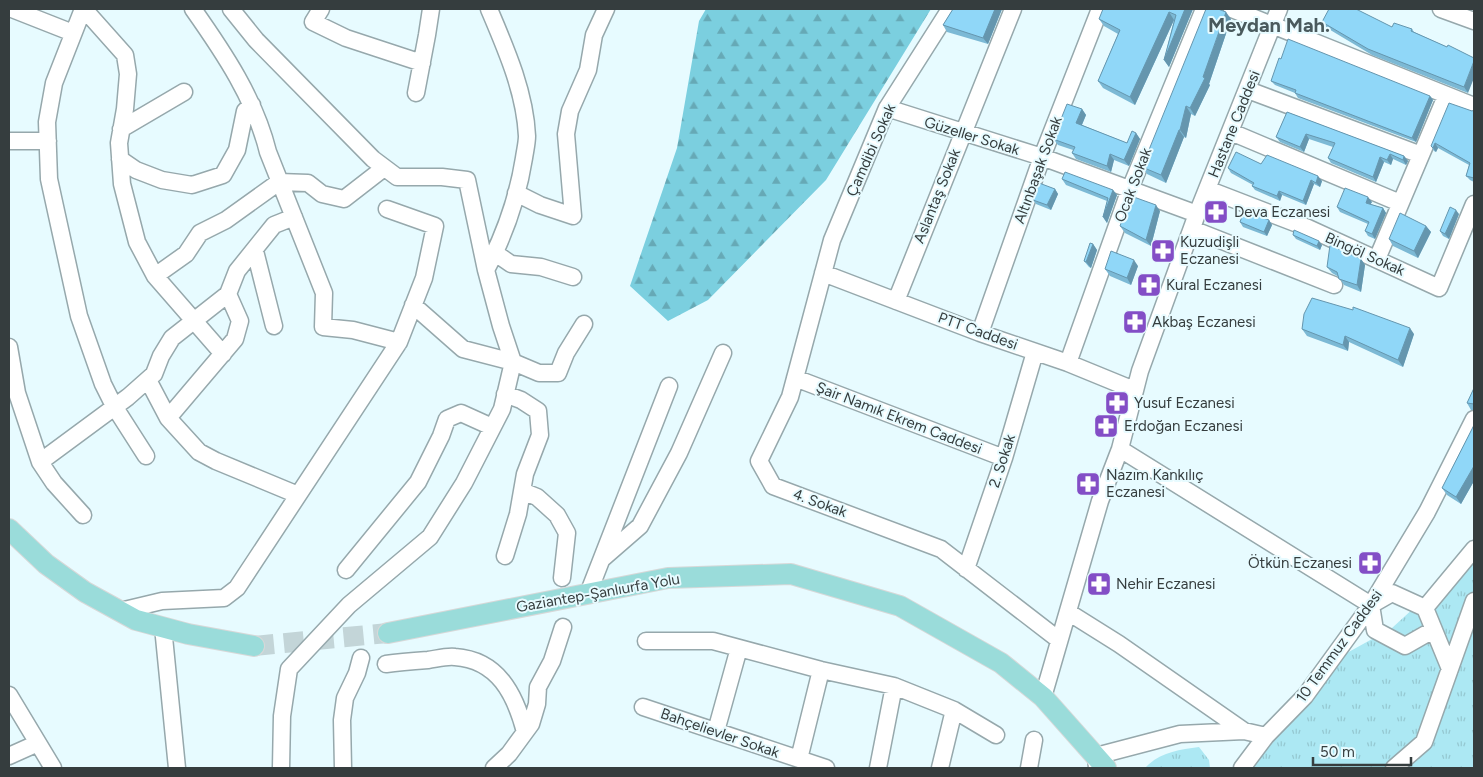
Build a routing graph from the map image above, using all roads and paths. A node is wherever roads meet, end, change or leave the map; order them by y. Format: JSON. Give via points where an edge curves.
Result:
{"nodes":[{"id":1,"x":10,"y":9,"type":"edge"},
{"id":2,"x":83,"y":9,"type":"edge"},
{"id":3,"x":193,"y":9,"type":"edge"},
{"id":4,"x":231,"y":9,"type":"edge"},
{"id":5,"x":322,"y":9,"type":"edge"},
{"id":6,"x":431,"y":9,"type":"edge"},
{"id":7,"x":489,"y":9,"type":"edge"},
{"id":8,"x":606,"y":9,"type":"edge"},
{"id":9,"x":950,"y":9,"type":"edge"},
{"id":10,"x":1013,"y":9,"type":"edge"},
{"id":11,"x":1100,"y":9,"type":"edge"},
{"id":12,"x":1204,"y":9,"type":"edge"},
{"id":13,"x":1232,"y":9,"type":"edge"},
{"id":14,"x":1279,"y":9,"type":"edge"},
{"id":15,"x":1442,"y":9,"type":"edge"},
{"id":16,"x":1474,"y":21,"type":"edge"},
{"id":17,"x":1274,"y":25,"type":"junction"},
{"id":18,"x":73,"y":33,"type":"junction"},
{"id":19,"x":422,"y":63,"type":"junction"},
{"id":20,"x":1248,"y":90,"type":"junction"},
{"id":21,"x":184,"y":92,"type":"dead end"},
{"id":22,"x":416,"y":93,"type":"dead end"},
{"id":23,"x":1446,"y":96,"type":"junction"},
{"id":24,"x":252,"y":105,"type":"junction"},
{"id":25,"x":1474,"y":106,"type":"edge"},
{"id":26,"x":887,"y":108,"type":"junction"},
{"id":27,"x":121,"y":129,"type":"junction"},
{"id":28,"x":1231,"y":132,"type":"junction"},
{"id":29,"x":962,"y":133,"type":"junction"},
{"id":30,"x":9,"y":141,"type":"edge"},
{"id":31,"x":48,"y":141,"type":"junction"},
{"id":32,"x":1421,"y":155,"type":"junction"},
{"id":33,"x":1042,"y":157,"type":"junction"},
{"id":34,"x":120,"y":159,"type":"junction"},
{"id":35,"x":384,"y":168,"type":"junction"},
{"id":36,"x":279,"y":182,"type":"junction"},
{"id":37,"x":1130,"y":189,"type":"junction"},
{"id":38,"x":1207,"y":189,"type":"junction"},
{"id":39,"x":516,"y":193,"type":"junction"},
{"id":40,"x":1400,"y":203,"type":"junction"},
{"id":41,"x":1474,"y":204,"type":"edge"},
{"id":42,"x":387,"y":209,"type":"dead end"},
{"id":43,"x":294,"y":217,"type":"junction"},
{"id":44,"x":1195,"y":221,"type":"junction"},
{"id":45,"x":255,"y":251,"type":"junction"},
{"id":46,"x":495,"y":254,"type":"junction"},
{"id":47,"x":1377,"y":259,"type":"junction"},
{"id":48,"x":486,"y":270,"type":"junction"},
{"id":49,"x":823,"y":273,"type":"junction"},
{"id":50,"x":155,"y":276,"type":"junction"},
{"id":51,"x":573,"y":277,"type":"dead end"},
{"id":52,"x":1334,"y":285,"type":"dead end"},
{"id":53,"x":228,"y":294,"type":"junction"},
{"id":54,"x":896,"y":300,"type":"junction"},
{"id":55,"x":413,"y":305,"type":"junction"},
{"id":56,"x":194,"y":320,"type":"junction"},
{"id":57,"x":584,"y":324,"type":"dead end"},
{"id":58,"x":274,"y":326,"type":"dead end"},
{"id":59,"x":980,"y":333,"type":"junction"},
{"id":60,"x":399,"y":342,"type":"junction"},
{"id":61,"x":9,"y":346,"type":"edge"},
{"id":62,"x":1035,"y":352,"type":"junction"},
{"id":63,"x":723,"y":353,"type":"dead end"},
{"id":64,"x":223,"y":354,"type":"junction"},
{"id":65,"x":512,"y":362,"type":"junction"},
{"id":66,"x":1068,"y":363,"type":"junction"},
{"id":67,"x":795,"y":378,"type":"junction"},
{"id":68,"x":148,"y":380,"type":"junction"},
{"id":69,"x":669,"y":386,"type":"dead end"},
{"id":70,"x":1134,"y":390,"type":"junction"},
{"id":71,"x":505,"y":394,"type":"junction"},
{"id":72,"x":114,"y":406,"type":"junction"},
{"id":73,"x":168,"y":418,"type":"junction"},
{"id":74,"x":1474,"y":419,"type":"edge"},
{"id":75,"x":492,"y":427,"type":"junction"},
{"id":76,"x":1120,"y":449,"type":"junction"},
{"id":77,"x":146,"y":456,"type":"dead end"},
{"id":78,"x":1004,"y":458,"type":"junction"},
{"id":79,"x":40,"y":462,"type":"junction"},
{"id":80,"x":522,"y":491,"type":"junction"},
{"id":81,"x":298,"y":495,"type":"junction"},
{"id":82,"x":83,"y":515,"type":"dead end"},
{"id":83,"x":9,"y":529,"type":"edge"},
{"id":84,"x":1474,"y":549,"type":"edge"},
{"id":85,"x":505,"y":556,"type":"dead end"},
{"id":86,"x":602,"y":559,"type":"junction"},
{"id":87,"x":966,"y":569,"type":"junction"},
{"id":88,"x":346,"y":570,"type":"dead end"},
{"id":89,"x":562,"y":578,"type":"dead end"},
{"id":90,"x":588,"y":594,"type":"junction"},
{"id":91,"x":1474,"y":601,"type":"edge"},
{"id":92,"x":1371,"y":605,"type":"junction"},
{"id":93,"x":1425,"y":608,"type":"junction"},
{"id":94,"x":120,"y":611,"type":"junction"},
{"id":95,"x":1068,"y":612,"type":"junction"},
{"id":96,"x":163,"y":628,"type":"junction"},
{"id":97,"x":563,"y":628,"type":"dead end"},
{"id":98,"x":1433,"y":630,"type":"junction"},
{"id":99,"x":388,"y":633,"type":"tunnel mouth"},
{"id":100,"x":1060,"y":640,"type":"junction"},
{"id":101,"x":646,"y":641,"type":"dead end"},
{"id":102,"x":254,"y":646,"type":"tunnel mouth"},
{"id":103,"x":739,"y":648,"type":"junction"},
{"id":104,"x":361,"y":658,"type":"dead end"},
{"id":105,"x":386,"y":664,"type":"dead end"},
{"id":106,"x":1450,"y":669,"type":"junction"},
{"id":107,"x":821,"y":670,"type":"junction"},
{"id":108,"x":894,"y":686,"type":"junction"},
{"id":109,"x":9,"y":695,"type":"edge"},
{"id":110,"x":1043,"y":697,"type":"junction"},
{"id":111,"x":643,"y":707,"type":"dead end"},
{"id":112,"x":954,"y":710,"type":"junction"},
{"id":113,"x":716,"y":731,"type":"junction"},
{"id":114,"x":1244,"y":731,"type":"junction"},
{"id":115,"x":525,"y":732,"type":"junction"},
{"id":116,"x":996,"y":735,"type":"dead end"},
{"id":117,"x":1266,"y":736,"type":"junction"},
{"id":118,"x":1034,"y":740,"type":"dead end"},
{"id":119,"x":38,"y":743,"type":"junction"},
{"id":120,"x":9,"y":756,"type":"edge"},
{"id":121,"x":799,"y":759,"type":"junction"},
{"id":122,"x":1100,"y":764,"type":"edge"},
{"id":123,"x":53,"y":768,"type":"edge"},
{"id":124,"x":177,"y":768,"type":"edge"},
{"id":125,"x":281,"y":768,"type":"edge"},
{"id":126,"x":343,"y":768,"type":"edge"},
{"id":127,"x":494,"y":768,"type":"edge"},
{"id":128,"x":826,"y":768,"type":"edge"},
{"id":129,"x":878,"y":768,"type":"edge"},
{"id":130,"x":940,"y":768,"type":"edge"},
{"id":131,"x":1030,"y":768,"type":"edge"},
{"id":132,"x":1242,"y":768,"type":"edge"},
{"id":133,"x":1394,"y":768,"type":"edge"}],
"edges":[{"from":1,"to":18,"type":"street"},
{"from":2,"to":18,"type":"street"},
{"from":2,"to":27,"type":"street","via":[[124,55],[128,74]]},
{"from":3,"to":24,"type":"street"},
{"from":4,"to":35,"type":"street","via":[[256,40]]},
{"from":5,"to":19,"type":"street","via":[[313,22],[346,38]]},
{"from":6,"to":19,"type":"street"},
{"from":7,"to":39,"type":"street","via":[[506,47],[523,104],[527,138]]},
{"from":8,"to":39,"type":"street","via":[[594,35],[588,70],[570,111],[566,134],[573,216]]},
{"from":9,"to":26,"type":"street","name":"Çamdibi Sokak"},
{"from":10,"to":29,"type":"street","name":"Aslantaş Sokak"},
{"from":11,"to":33,"type":"street","name":"Altınbaşak Sokak"},
{"from":12,"to":37,"type":"street","name":"Ocak Sokak"},
{"from":13,"to":17,"type":"street"},
{"from":14,"to":17,"type":"street","name":"Hastane Caddesi"},
{"from":15,"to":16,"type":"street"},
{"from":17,"to":20,"type":"street","name":"Hastane Caddesi"},
{"from":17,"to":23,"type":"street"},
{"from":18,"to":31,"type":"street","via":[[54,83],[47,122]]},
{"from":19,"to":22,"type":"street"},
{"from":20,"to":28,"type":"street","name":"Hastane Caddesi"},
{"from":20,"to":32,"type":"street"},
{"from":21,"to":27,"type":"street"},
{"from":23,"to":25,"type":"street"},
{"from":23,"to":32,"type":"street"},
{"from":24,"to":34,"type":"street","via":[[245,111],[237,150],[223,176],[192,185],[162,180],[136,170]]},
{"from":24,"to":36,"type":"street"},
{"from":26,"to":29,"type":"street","name":"Güzeller Sokak"},
{"from":26,"to":49,"type":"street","name":"Çamdibi Sokak","via":[[832,240]]},
{"from":27,"to":34,"type":"street"},
{"from":28,"to":38,"type":"street","name":"Hastane Caddesi"},
{"from":28,"to":40,"type":"street"},
{"from":29,"to":33,"type":"street","name":"Güzeller Sokak"},
{"from":29,"to":54,"type":"street","name":"Aslantaş Sokak"},
{"from":30,"to":31,"type":"street"},
{"from":31,"to":72,"type":"street","via":[[49,179],[79,316]]},
{"from":32,"to":40,"type":"street"},
{"from":33,"to":37,"type":"street","name":"Güzeller Sokak"},
{"from":33,"to":59,"type":"street","name":"Altınbaşak Sokak"},
{"from":34,"to":50,"type":"street","via":[[122,184],[137,242]]},
{"from":35,"to":36,"type":"street","via":[[344,198],[322,194],[308,182]]},
{"from":35,"to":48,"type":"street","via":[[397,177],[467,180]]},
{"from":36,"to":43,"type":"street"},
{"from":36,"to":50,"type":"street","via":[[226,220],[200,232],[186,254]]},
{"from":37,"to":44,"type":"street","name":"Güzeller Sokak"},
{"from":37,"to":66,"type":"street","name":"Ocak Sokak"},
{"from":38,"to":44,"type":"street","name":"Hastane Caddesi"},
{"from":38,"to":47,"type":"street","name":"Bingöl Sokak"},
{"from":39,"to":46,"type":"street"},
{"from":40,"to":47,"type":"street"},
{"from":41,"to":47,"type":"street","name":"Bingöl Sokak","via":[[1439,288]]},
{"from":42,"to":55,"type":"street","via":[[435,226],[424,278]]},
{"from":43,"to":45,"type":"street","via":[[274,225]]},
{"from":43,"to":60,"type":"street","via":[[324,292],[323,327],[353,330]]},
{"from":44,"to":52,"type":"street","name":"Güzeller Sokak"},
{"from":44,"to":70,"type":"street","name":"Hastane Caddesi"},
{"from":45,"to":53,"type":"street","via":[[237,271]]},
{"from":45,"to":58,"type":"street"},
{"from":46,"to":48,"type":"street"},
{"from":46,"to":51,"type":"street","via":[[511,264]]},
{"from":48,"to":65,"type":"street"},
{"from":49,"to":54,"type":"street","name":"PTT Caddesi"},
{"from":49,"to":67,"type":"street","name":"4. Sokak"},
{"from":50,"to":56,"type":"street"},
{"from":53,"to":56,"type":"street"},
{"from":53,"to":64,"type":"street","via":[[240,321],[235,339]]},
{"from":54,"to":59,"type":"street","name":"PTT Caddesi"},
{"from":55,"to":60,"type":"street"},
{"from":55,"to":65,"type":"street","via":[[463,349]]},
{"from":56,"to":64,"type":"street"},
{"from":56,"to":68,"type":"street","via":[[172,338]]},
{"from":57,"to":65,"type":"street","via":[[558,373],[539,372]]},
{"from":59,"to":62,"type":"street","name":"PTT Caddesi"},
{"from":60,"to":81,"type":"street"},
{"from":61,"to":79,"type":"street","via":[[17,393]]},
{"from":62,"to":66,"type":"street","name":"PTT Caddesi"},
{"from":62,"to":78,"type":"street","name":"2. Sokak"},
{"from":63,"to":86,"type":"street","via":[[640,526]]},
{"from":64,"to":73,"type":"street"},
{"from":65,"to":71,"type":"street"},
{"from":66,"to":70,"type":"street","name":"PTT Caddesi"},
{"from":67,"to":78,"type":"street","name":"Şair Namık Ekrem Caddesi"},
{"from":67,"to":87,"type":"street","name":"4. Sokak","via":[[790,397],[759,461],[773,486],[941,550]]},
{"from":68,"to":72,"type":"street"},
{"from":68,"to":73,"type":"street"},
{"from":69,"to":86,"type":"street"},
{"from":70,"to":76,"type":"street","name":"Hastane Caddesi"},
{"from":71,"to":75,"type":"street","via":[[502,409]]},
{"from":71,"to":80,"type":"street","via":[[538,411],[540,435]]},
{"from":72,"to":77,"type":"street"},
{"from":72,"to":79,"type":"street"},
{"from":73,"to":81,"type":"street","via":[[200,452]]},
{"from":74,"to":92,"type":"street","name":"10 Temmuz Caddesi","via":[[1427,512]]},
{"from":75,"to":88,"type":"street","via":[[461,413],[447,419],[418,482]]},
{"from":75,"to":125,"type":"street","via":[[464,483],[430,537],[349,605],[289,669],[282,716]]},
{"from":76,"to":92,"type":"street"},
{"from":76,"to":95,"type":"street","name":"Hastane Caddesi","via":[[1100,502]]},
{"from":78,"to":87,"type":"street","name":"2. Sokak"},
{"from":79,"to":82,"type":"street"},
{"from":80,"to":85,"type":"street"},
{"from":80,"to":89,"type":"street","via":[[536,497],[557,515],[567,533]]},
{"from":81,"to":94,"type":"street","via":[[237,588],[224,598],[162,601]]},
{"from":83,"to":94,"type":"main road","via":[[46,564],[85,592]]},
{"from":84,"to":93,"type":"street"},
{"from":86,"to":90,"type":"street"},
{"from":87,"to":100,"type":"street","name":"4. Sokak"},
{"from":90,"to":99,"type":"main road","name":"Gaziantep-Şanlıurfa Yolu"},
{"from":90,"to":110,"type":"main road","name":"Gaziantep-Şanlıurfa Yolu","via":[[668,578],[791,574],[900,606],[1001,663]]},
{"from":91,"to":106,"type":"street"},
{"from":92,"to":93,"type":"street","via":[[1392,593]]},
{"from":92,"to":98,"type":"street","via":[[1375,630],[1405,646]]},
{"from":92,"to":117,"type":"street","name":"10 Temmuz Caddesi","via":[[1305,696]]},
{"from":93,"to":98,"type":"street"},
{"from":94,"to":96,"type":"main road"},
{"from":95,"to":100,"type":"street","name":"Hastane Caddesi"},
{"from":95,"to":114,"type":"street"},
{"from":96,"to":102,"type":"main road"},
{"from":96,"to":124,"type":"street"},
{"from":97,"to":115,"type":"street","via":[[552,661],[538,687],[537,704]]},
{"from":98,"to":106,"type":"street"},
{"from":100,"to":110,"type":"street","name":"Hastane Caddesi"},
{"from":101,"to":103,"type":"street","via":[[713,641]]},
{"from":103,"to":107,"type":"street"},
{"from":103,"to":113,"type":"street"},
{"from":104,"to":126,"type":"street","via":[[344,698]]},
{"from":105,"to":115,"type":"street","via":[[453,657],[473,659],[489,668],[509,689]]},
{"from":106,"to":133,"type":"street","via":[[1424,742]]},
{"from":107,"to":108,"type":"street"},
{"from":107,"to":121,"type":"street"},
{"from":108,"to":112,"type":"street"},
{"from":108,"to":129,"type":"street"},
{"from":109,"to":119,"type":"street"},
{"from":110,"to":122,"type":"main road","name":"Gaziantep-Şanlıurfa Yolu"},
{"from":111,"to":113,"type":"street","name":"Bahçelievler Sokak"},
{"from":112,"to":116,"type":"street"},
{"from":112,"to":130,"type":"street"},
{"from":113,"to":121,"type":"street","name":"Bahçelievler Sokak"},
{"from":114,"to":117,"type":"street"},
{"from":114,"to":122,"type":"street","via":[[1180,734]]},
{"from":115,"to":127,"type":"street"},
{"from":117,"to":132,"type":"street","name":"10 Temmuz Caddesi"},
{"from":118,"to":131,"type":"street"},
{"from":119,"to":120,"type":"street"},
{"from":119,"to":123,"type":"street"},
{"from":121,"to":128,"type":"street","name":"Bahçelievler Sokak"}]}
